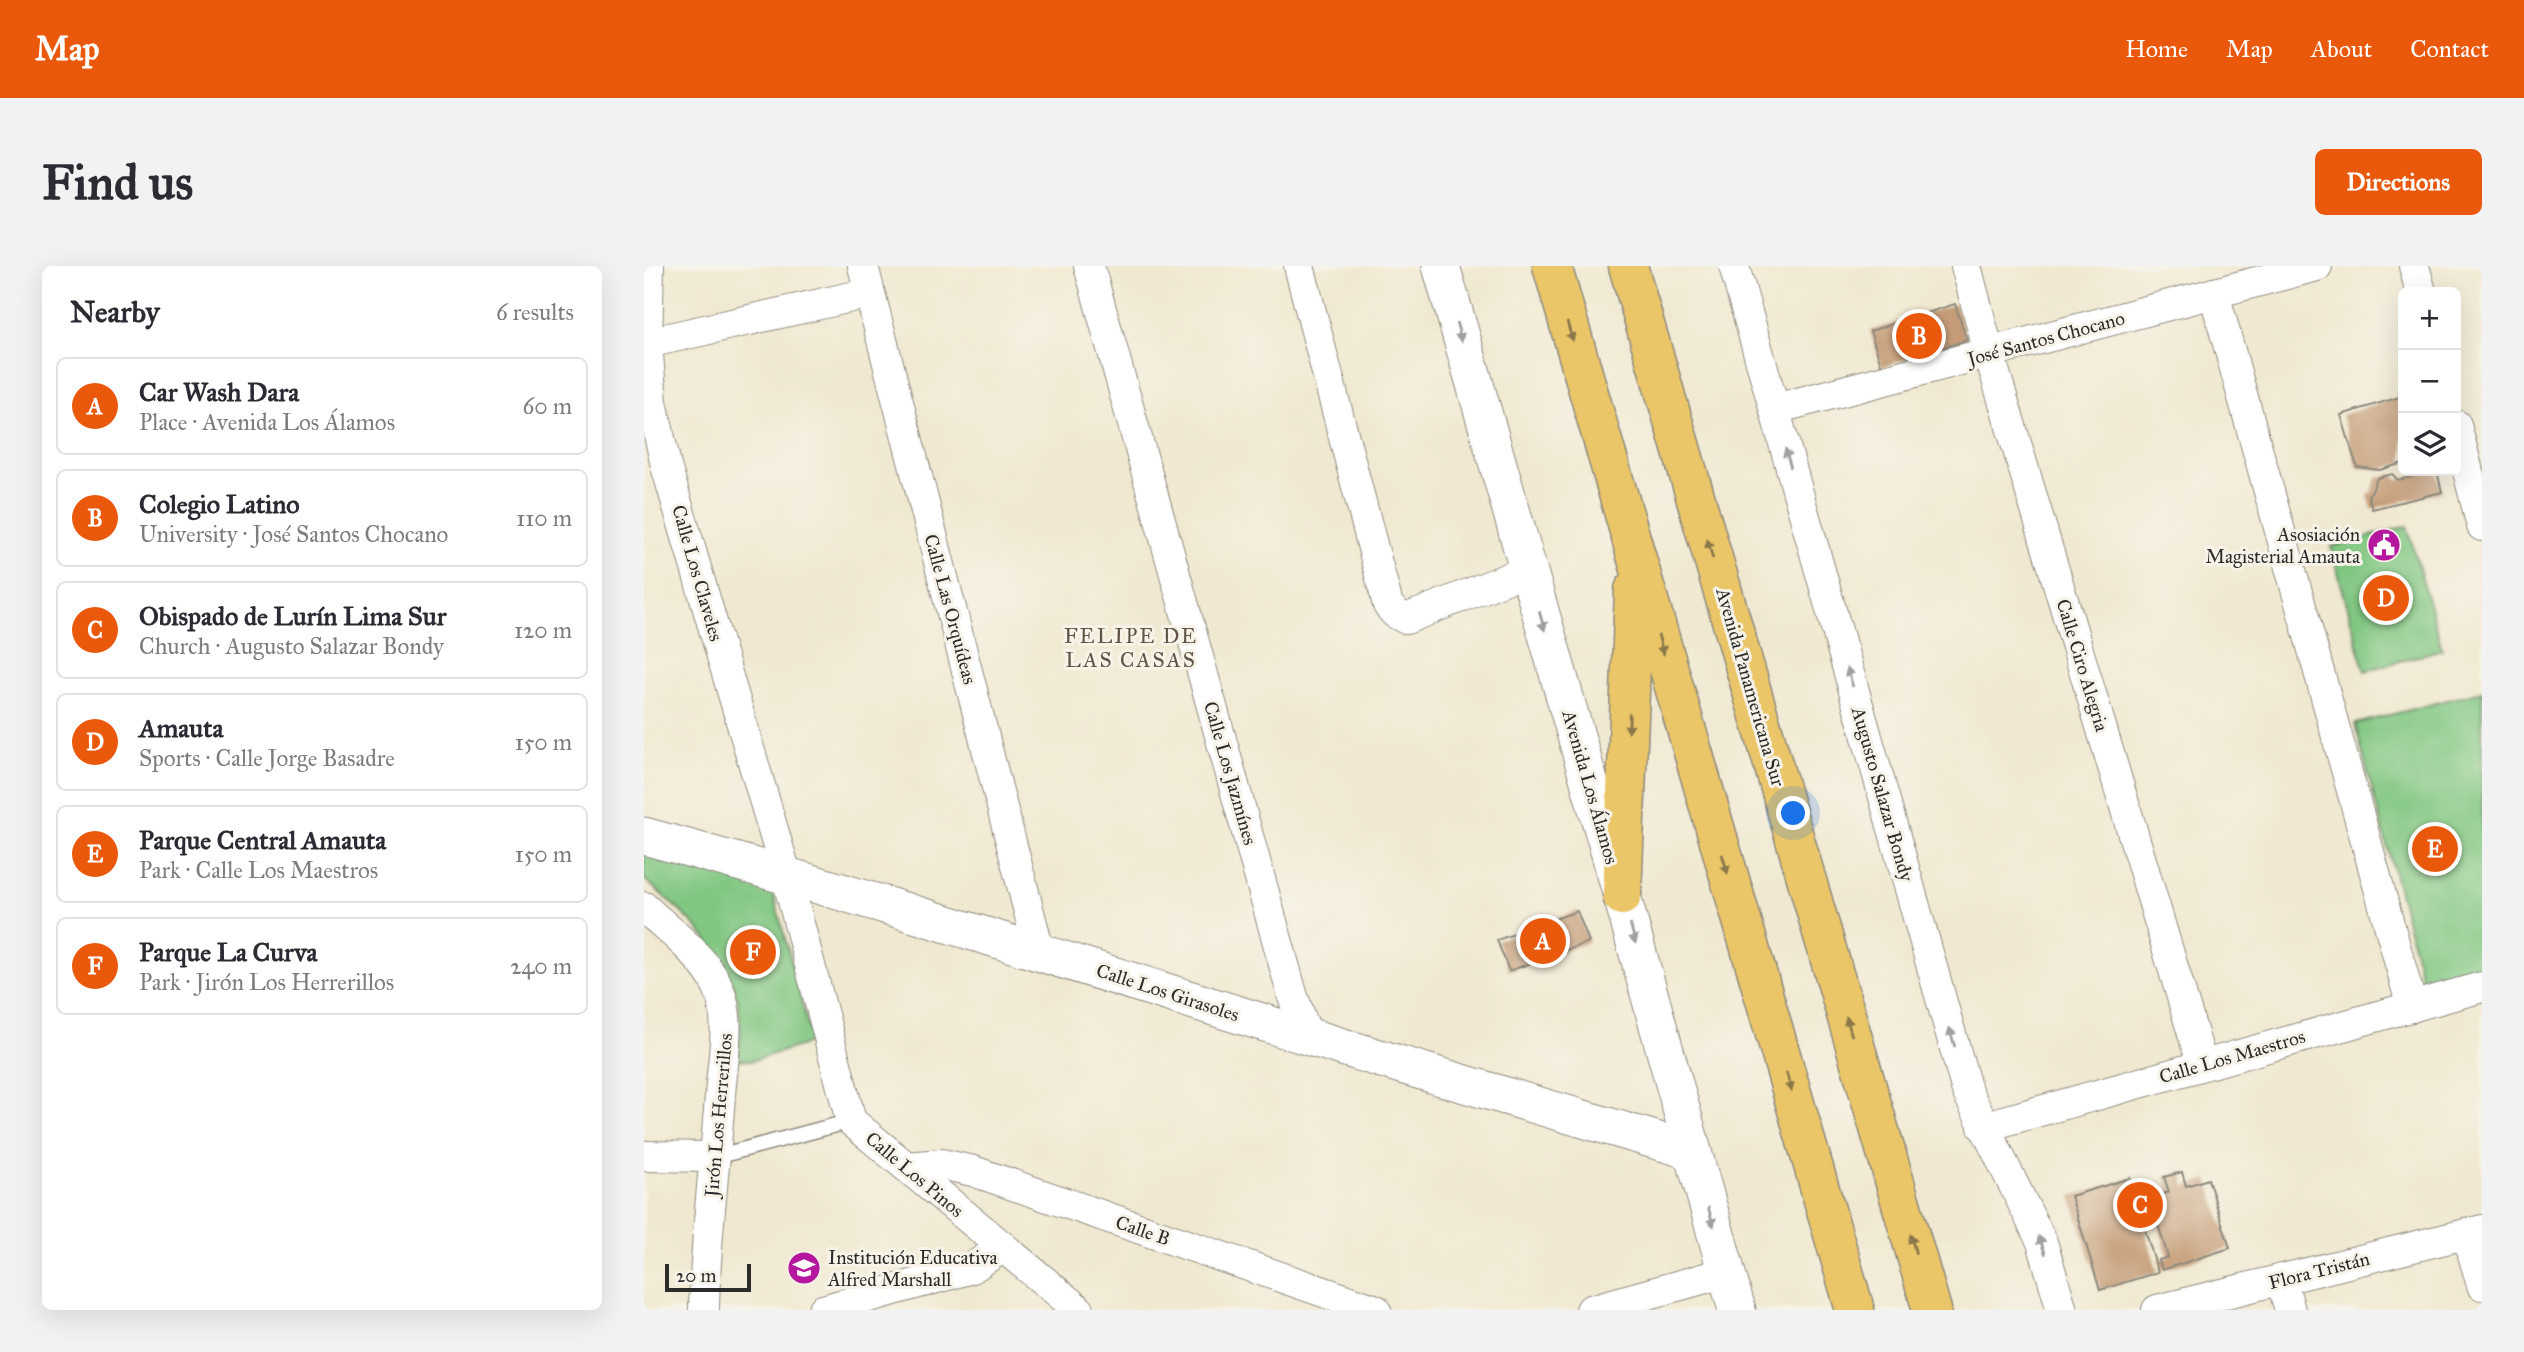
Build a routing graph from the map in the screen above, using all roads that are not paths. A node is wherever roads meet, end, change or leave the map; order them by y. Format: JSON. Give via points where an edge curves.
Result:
{"nodes":[{"id":1,"x":649,"y":266,"type":"edge"},
{"id":2,"x":1089,"y":266,"type":"edge"},
{"id":3,"x":1299,"y":266,"type":"edge"},
{"id":4,"x":1441,"y":266,"type":"edge"},
{"id":5,"x":1552,"y":266,"type":"edge"},
{"id":6,"x":1628,"y":266,"type":"edge"},
{"id":7,"x":1734,"y":266,"type":"edge"},
{"id":8,"x":1966,"y":266,"type":"edge"},
{"id":9,"x":2317,"y":266,"type":"edge"},
{"id":10,"x":2414,"y":266,"type":"edge"},
{"id":11,"x":866,"y":279,"type":"edge"},
{"id":12,"x":2420,"y":287,"type":"edge"},
{"id":13,"x":2214,"y":293,"type":"junction"},
{"id":14,"x":646,"y":343,"type":"junction"},
{"id":15,"x":1989,"y":353,"type":"junction"},
{"id":16,"x":1774,"y":409,"type":"junction"},
{"id":17,"x":2461,"y":444,"type":"edge"},
{"id":18,"x":655,"y":466,"type":"edge"},
{"id":19,"x":2482,"y":526,"type":"edge"},
{"id":20,"x":1635,"y":556,"type":"junction"},
{"id":21,"x":1528,"y":570,"type":"junction"},
{"id":22,"x":644,"y":836,"type":"edge"},
{"id":23,"x":786,"y":874,"type":"junction"},
{"id":24,"x":1622,"y":896,"type":"junction"},
{"id":25,"x":644,"y":907,"type":"edge"},
{"id":26,"x":1040,"y":951,"type":"junction"},
{"id":27,"x":2482,"y":987,"type":"edge"},
{"id":28,"x":2412,"y":1007,"type":"junction"},
{"id":29,"x":1308,"y":1037,"type":"junction"},
{"id":30,"x":2202,"y":1064,"type":"junction"},
{"id":31,"x":851,"y":1121,"type":"junction"},
{"id":32,"x":1983,"y":1127,"type":"junction"},
{"id":33,"x":1692,"y":1151,"type":"junction"},
{"id":34,"x":644,"y":1156,"type":"edge"},
{"id":35,"x":715,"y":1157,"type":"junction"},
{"id":36,"x":907,"y":1167,"type":"junction"},
{"id":37,"x":2474,"y":1232,"type":"edge"},
{"id":38,"x":1003,"y":1247,"type":"junction"},
{"id":39,"x":1727,"y":1272,"type":"junction"},
{"id":40,"x":2281,"y":1279,"type":"junction"},
{"id":41,"x":2482,"y":1285,"type":"edge"},
{"id":42,"x":704,"y":1310,"type":"edge"},
{"id":43,"x":823,"y":1310,"type":"edge"},
{"id":44,"x":1079,"y":1310,"type":"edge"},
{"id":45,"x":1376,"y":1310,"type":"edge"},
{"id":46,"x":1591,"y":1310,"type":"edge"},
{"id":47,"x":1737,"y":1310,"type":"edge"},
{"id":48,"x":1856,"y":1310,"type":"edge"},
{"id":49,"x":1932,"y":1310,"type":"edge"},
{"id":50,"x":2062,"y":1310,"type":"edge"},
{"id":51,"x":2157,"y":1310,"type":"edge"},
{"id":52,"x":2290,"y":1310,"type":"edge"}],
"edges":[{"from":1,"to":14,"type":"street","name":"Calle Los Claveles"},
{"from":2,"to":29,"type":"street","name":"Calle Los Jazmínes"},
{"from":3,"to":21,"type":"street","via":[[1388,605],[1406,619]]},
{"from":4,"to":21,"type":"street","name":"Avenida Los Álamos","one_way":true},
{"from":5,"to":20,"type":"highway","one_way":true},
{"from":49,"to":6,"type":"highway","name":"Avenida Panamericana Sur","one_way":true},
{"from":7,"to":16,"type":"street","name":"Augusto Salazar Bondy"},
{"from":8,"to":15,"type":"street","name":"Calle Ciro Alegria"},
{"from":9,"to":13,"type":"street","name":"José Santos Chocano"},
{"from":10,"to":12,"type":"street"},
{"from":11,"to":14,"type":"street"},
{"from":11,"to":26,"type":"street","name":"Calle Las Orquídeas"},
{"from":13,"to":15,"type":"street","name":"José Santos Chocano"},
{"from":13,"to":28,"type":"street"},
{"from":14,"to":18,"type":"street","name":"Calle Los Claveles"},
{"from":15,"to":16,"type":"street","name":"José Santos Chocano"},
{"from":15,"to":30,"type":"street","name":"Calle Ciro Alegria"},
{"from":32,"to":16,"type":"street","name":"Augusto Salazar Bondy","one_way":true,"via":[[1967,1091]]},
{"from":17,"to":19,"type":"street"},
{"from":18,"to":23,"type":"street","name":"Calle Los Claveles"},
{"from":20,"to":24,"type":"highway","one_way":true},
{"from":20,"to":48,"type":"highway","one_way":true},
{"from":21,"to":24,"type":"street","name":"Avenida Los Álamos","one_way":true},
{"from":22,"to":23,"type":"street","name":"Calle Los Girasoles"},
{"from":23,"to":26,"type":"street","name":"Calle Los Girasoles"},
{"from":23,"to":31,"type":"street","name":"Calle Los Pinos"},
{"from":24,"to":33,"type":"street","name":"Avenida Los Álamos","one_way":true},
{"from":25,"to":35,"type":"street","name":"Jirón Los Herrerillos","via":[[701,962],[717,985],[726,1018]]},
{"from":26,"to":29,"type":"street","name":"Calle Los Girasoles"},
{"from":27,"to":28,"type":"street","name":"Calle Los Maestros"},
{"from":28,"to":30,"type":"street","name":"Calle Los Maestros"},
{"from":29,"to":33,"type":"street","name":"Calle Los Girasoles"},
{"from":30,"to":32,"type":"street","name":"Calle Los Maestros"},
{"from":31,"to":35,"type":"lane"},
{"from":31,"to":36,"type":"street","name":"Calle Los Pinos"},
{"from":50,"to":32,"type":"street","name":"Augusto Salazar Bondy","one_way":true,"via":[[2042,1242]]},
{"from":33,"to":39,"type":"street","name":"Avenida Los Álamos","one_way":true},
{"from":34,"to":35,"type":"street"},
{"from":35,"to":42,"type":"street","name":"Jirón Los Herrerillos"},
{"from":36,"to":38,"type":"street","name":"Calle Los Pinos"},
{"from":36,"to":45,"type":"street","name":"Calle B","via":[[941,1164],[973,1171]]},
{"from":37,"to":40,"type":"street","name":"Flora Tristán"},
{"from":37,"to":41,"type":"street"},
{"from":38,"to":43,"type":"street","via":[[972,1268]]},
{"from":38,"to":44,"type":"street","name":"Calle Los Pinos"},
{"from":39,"to":46,"type":"street"},
{"from":39,"to":47,"type":"street","name":"Avenida Los Álamos"},
{"from":40,"to":51,"type":"street","name":"Flora Tristán"},
{"from":40,"to":52,"type":"street"}]}
